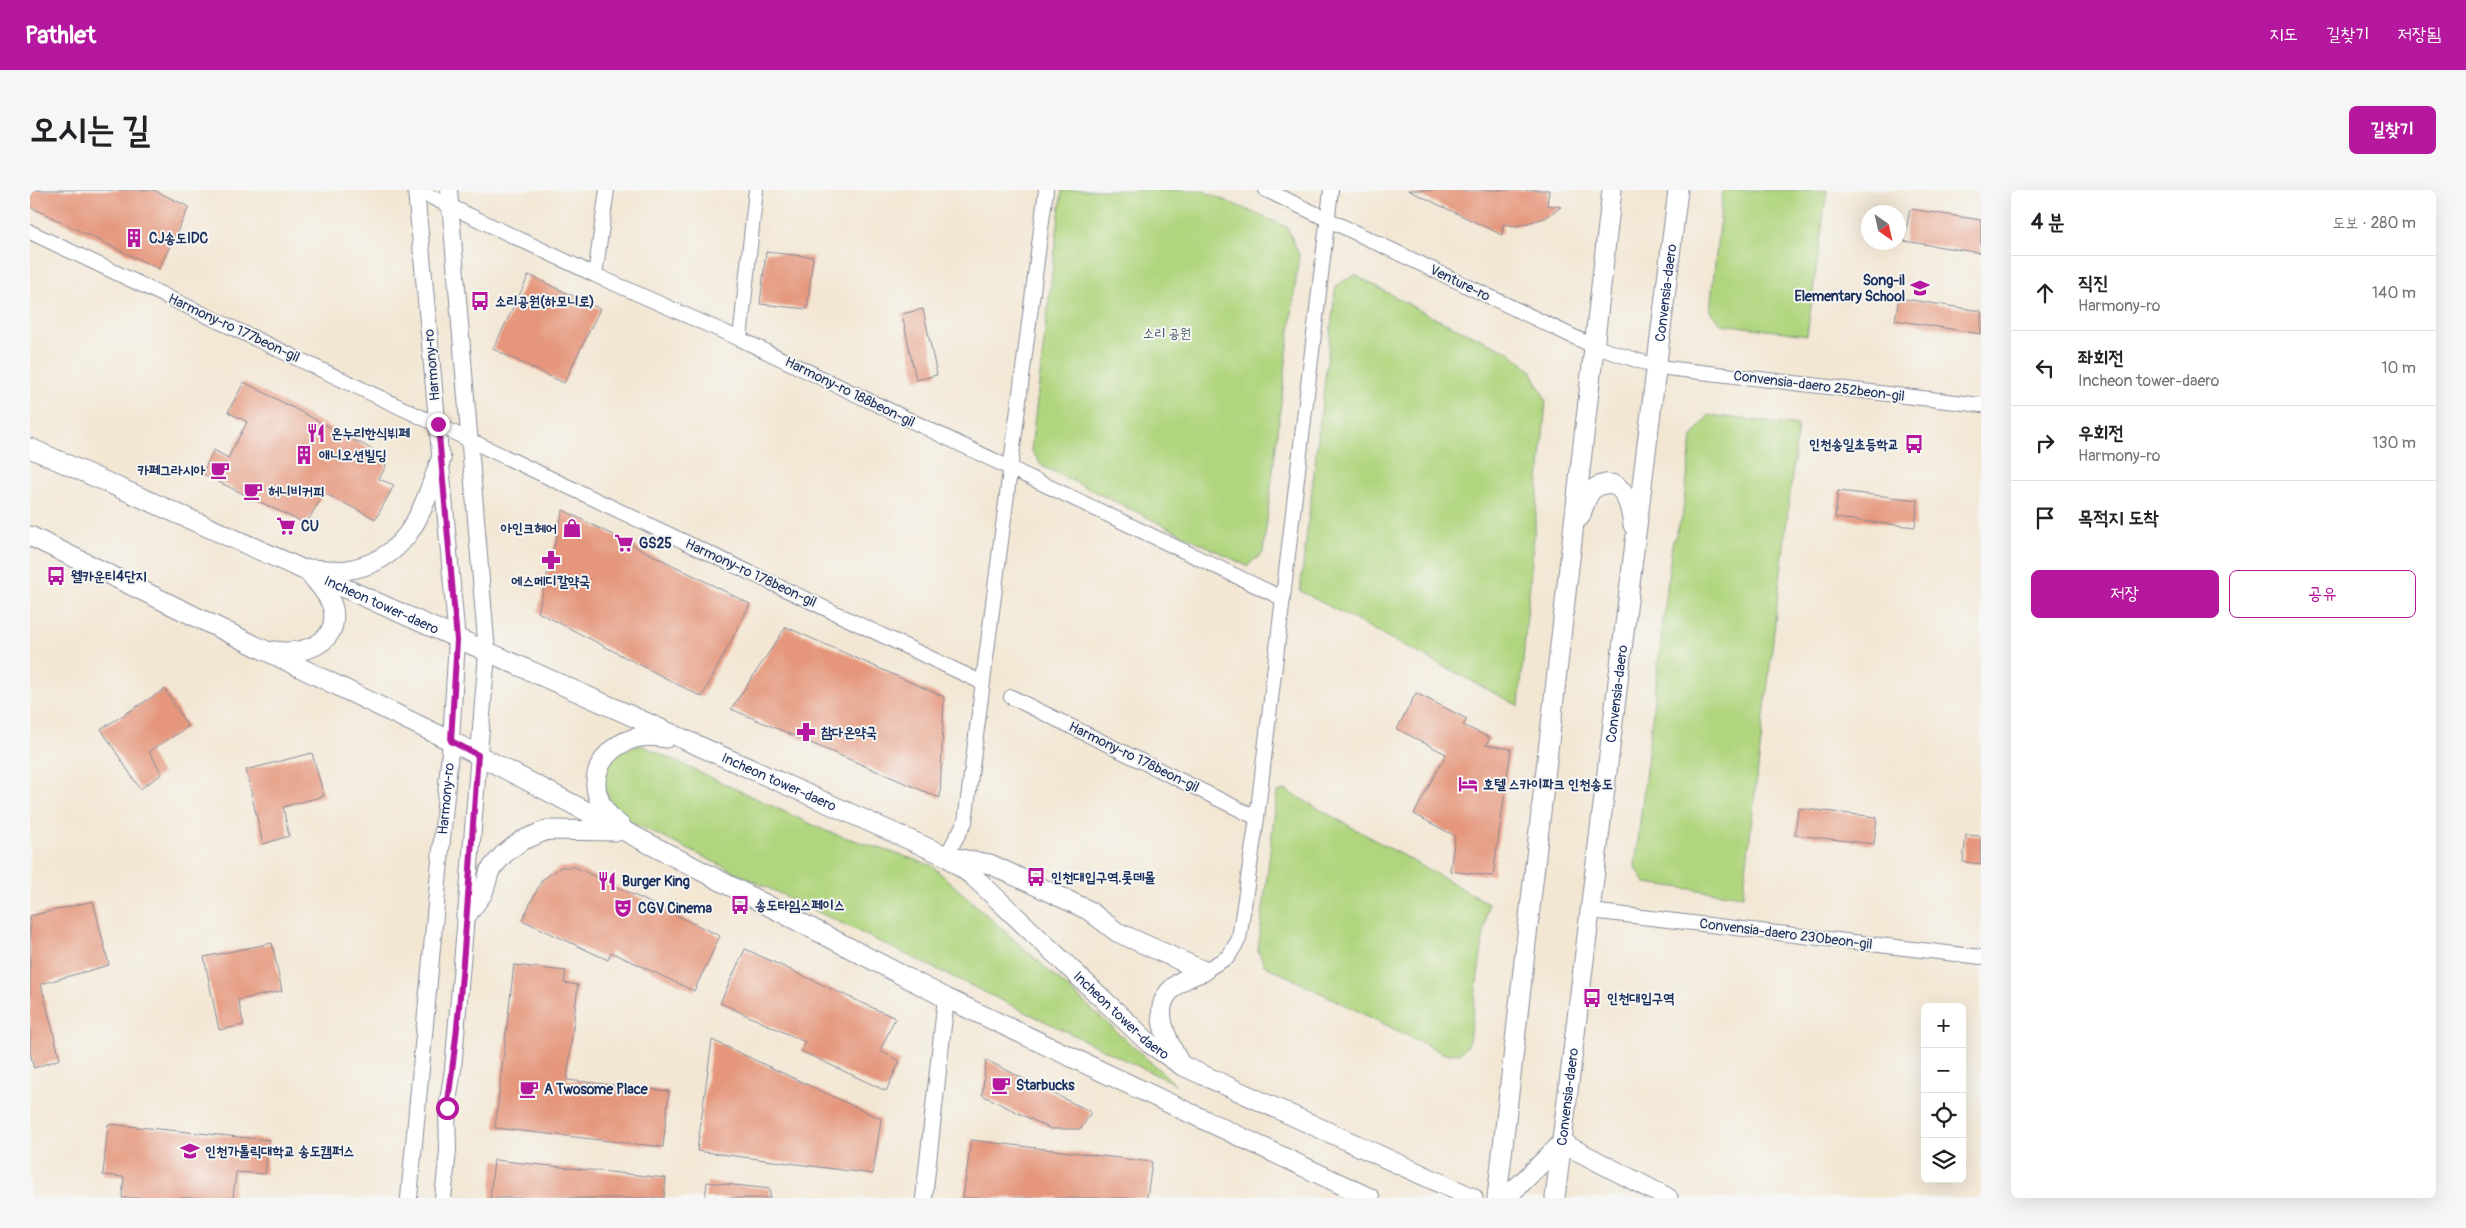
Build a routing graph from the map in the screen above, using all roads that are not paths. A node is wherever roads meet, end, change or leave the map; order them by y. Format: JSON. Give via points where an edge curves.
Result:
{"nodes":[{"id":1,"x":416,"y":190,"type":"edge"},
{"id":2,"x":449,"y":190,"type":"edge"},
{"id":3,"x":607,"y":190,"type":"edge"},
{"id":4,"x":756,"y":190,"type":"edge"},
{"id":5,"x":1046,"y":190,"type":"edge"},
{"id":6,"x":1266,"y":190,"type":"edge"},
{"id":7,"x":1331,"y":190,"type":"edge"},
{"id":8,"x":1612,"y":190,"type":"edge"},
{"id":9,"x":1678,"y":190,"type":"edge"},
{"id":10,"x":450,"y":206,"type":"junction"},
{"id":11,"x":1328,"y":219,"type":"junction"},
{"id":12,"x":30,"y":232,"type":"edge"},
{"id":13,"x":595,"y":275,"type":"junction"},
{"id":14,"x":740,"y":339,"type":"junction"},
{"id":15,"x":1593,"y":346,"type":"junction"},
{"id":16,"x":1658,"y":367,"type":"junction"},
{"id":17,"x":1981,"y":405,"type":"edge"},
{"id":18,"x":438,"y":424,"type":"junction"},
{"id":19,"x":471,"y":440,"type":"junction"},
{"id":20,"x":30,"y":448,"type":"edge"},
{"id":21,"x":441,"y":459,"type":"junction"},
{"id":22,"x":1008,"y":468,"type":"junction"},
{"id":23,"x":30,"y":536,"type":"edge"},
{"id":24,"x":1573,"y":539,"type":"junction"},
{"id":25,"x":1636,"y":544,"type":"junction"},
{"id":26,"x":303,"y":571,"type":"junction"},
{"id":27,"x":1282,"y":598,"type":"junction"},
{"id":28,"x":457,"y":640,"type":"junction"},
{"id":29,"x":266,"y":650,"type":"junction"},
{"id":30,"x":487,"y":653,"type":"junction"},
{"id":31,"x":983,"y":683,"type":"junction"},
{"id":32,"x":1011,"y":697,"type":"dead end"},
{"id":33,"x":451,"y":741,"type":"junction"},
{"id":34,"x":700,"y":748,"type":"junction"},
{"id":35,"x":478,"y":755,"type":"junction"},
{"id":36,"x":1257,"y":818,"type":"junction"},
{"id":37,"x":629,"y":834,"type":"junction"},
{"id":38,"x":946,"y":856,"type":"junction"},
{"id":39,"x":1590,"y":911,"type":"junction"},
{"id":40,"x":466,"y":916,"type":"junction"},
{"id":41,"x":1165,"y":954,"type":"junction"},
{"id":42,"x":1981,"y":957,"type":"edge"},
{"id":43,"x":1204,"y":971,"type":"junction"},
{"id":44,"x":1173,"y":987,"type":"junction"},
{"id":45,"x":946,"y":998,"type":"junction"},
{"id":46,"x":1181,"y":1065,"type":"junction"},
{"id":47,"x":1562,"y":1143,"type":"junction"},
{"id":48,"x":410,"y":1198,"type":"edge"},
{"id":49,"x":443,"y":1198,"type":"edge"},
{"id":50,"x":924,"y":1198,"type":"edge"},
{"id":51,"x":1370,"y":1198,"type":"edge"},
{"id":52,"x":1473,"y":1198,"type":"edge"},
{"id":53,"x":1497,"y":1198,"type":"edge"},
{"id":54,"x":1506,"y":1198,"type":"edge"},
{"id":55,"x":1555,"y":1198,"type":"edge"},
{"id":56,"x":1668,"y":1198,"type":"edge"}],
"edges":[{"from":1,"to":10,"type":"street","name":"Harmony-ro 188beon-gil"},
{"from":1,"to":18,"type":"street","name":"Harmony-ro"},
{"from":2,"to":10,"type":"street","name":"Harmony-ro"},
{"from":3,"to":13,"type":"street"},
{"from":4,"to":14,"type":"street"},
{"from":5,"to":22,"type":"street"},
{"from":6,"to":11,"type":"street","name":"Venture-ro"},
{"from":7,"to":11,"type":"street"},
{"from":8,"to":15,"type":"main road"},
{"from":9,"to":16,"type":"main road","name":"Convensia-daero"},
{"from":10,"to":13,"type":"street","name":"Harmony-ro 188beon-gil"},
{"from":10,"to":19,"type":"street","name":"Harmony-ro"},
{"from":11,"to":15,"type":"street","name":"Venture-ro"},
{"from":11,"to":27,"type":"street"},
{"from":12,"to":18,"type":"street","name":"Harmony-ro 177beon-gil"},
{"from":13,"to":14,"type":"street","name":"Harmony-ro 188beon-gil"},
{"from":14,"to":22,"type":"street","name":"Harmony-ro 188beon-gil"},
{"from":15,"to":16,"type":"street","name":"Venture-ro"},
{"from":15,"to":24,"type":"main road"},
{"from":16,"to":17,"type":"street","name":"Convensia-daero 252beon-gil"},
{"from":16,"to":25,"type":"main road","name":"Convensia-daero"},
{"from":18,"to":19,"type":"street","name":"Harmony-ro 178beon-gil"},
{"from":18,"to":21,"type":"street","name":"Harmony-ro"},
{"from":19,"to":30,"type":"street","name":"Harmony-ro"},
{"from":19,"to":31,"type":"street","name":"Harmony-ro 178beon-gil"},
{"from":20,"to":26,"type":"main road","name":"Incheon tower-daero"},
{"from":21,"to":26,"type":"main road","via":[[418,520],[400,544],[372,562],[346,571]]},
{"from":21,"to":28,"type":"street","name":"Harmony-ro"},
{"from":22,"to":27,"type":"street","name":"Harmony-ro 188beon-gil"},
{"from":22,"to":31,"type":"street"},
{"from":23,"to":29,"type":"main road"},
{"from":24,"to":25,"type":"main road","via":[[1592,491],[1599,485],[1609,484],[1618,487],[1631,508]]},
{"from":24,"to":53,"type":"main road"},
{"from":25,"to":39,"type":"main road","name":"Convensia-daero"},
{"from":26,"to":28,"type":"main road","name":"Incheon tower-daero"},
{"from":26,"to":29,"type":"main road","via":[[324,591],[333,609],[328,633],[317,645],[303,652]]},
{"from":27,"to":36,"type":"street"},
{"from":28,"to":30,"type":"main road","name":"Incheon tower-daero"},
{"from":28,"to":33,"type":"street","name":"Harmony-ro"},
{"from":29,"to":33,"type":"main road"},
{"from":30,"to":34,"type":"main road","name":"Incheon tower-daero"},
{"from":30,"to":35,"type":"street","name":"Harmony-ro"},
{"from":31,"to":38,"type":"street","via":[[965,822]]},
{"from":32,"to":36,"type":"street","name":"Harmony-ro 178beon-gil"},
{"from":33,"to":35,"type":"main road"},
{"from":33,"to":48,"type":"street","name":"Harmony-ro"},
{"from":34,"to":37,"type":"main road","via":[[664,738],[638,737],[625,740],[601,760],[596,772],[600,800]]},
{"from":34,"to":38,"type":"main road","name":"Incheon tower-daero"},
{"from":35,"to":37,"type":"main road"},
{"from":35,"to":40,"type":"street","name":"Harmony-ro"},
{"from":36,"to":43,"type":"street","via":[[1239,939],[1228,957]]},
{"from":37,"to":40,"type":"main road","via":[[547,830],[521,841],[490,870],[483,894]]},
{"from":37,"to":45,"type":"main road"},
{"from":38,"to":41,"type":"main road","via":[[990,864],[1088,910],[1117,932]]},
{"from":38,"to":46,"type":"main road","name":"Incheon tower-daero","via":[[974,877],[1149,1043]]},
{"from":39,"to":42,"type":"street","name":"Convensia-daero 230beon-gil"},
{"from":39,"to":47,"type":"main road","name":"Convensia-daero"},
{"from":40,"to":49,"type":"street","name":"Harmony-ro","via":[[447,1108],[448,1151]]},
{"from":41,"to":43,"type":"main road"},
{"from":41,"to":44,"type":"main road","via":[[1177,973]]},
{"from":43,"to":44,"type":"main road","via":[[1183,978]]},
{"from":44,"to":46,"type":"main road","via":[[1162,1003],[1160,1020]]},
{"from":45,"to":50,"type":"street"},
{"from":45,"to":51,"type":"main road"},
{"from":46,"to":52,"type":"main road","name":"Incheon tower-daero"},
{"from":47,"to":54,"type":"main road"},
{"from":47,"to":55,"type":"main road","name":"Convensia-daero"},
{"from":47,"to":56,"type":"main road"}]}
